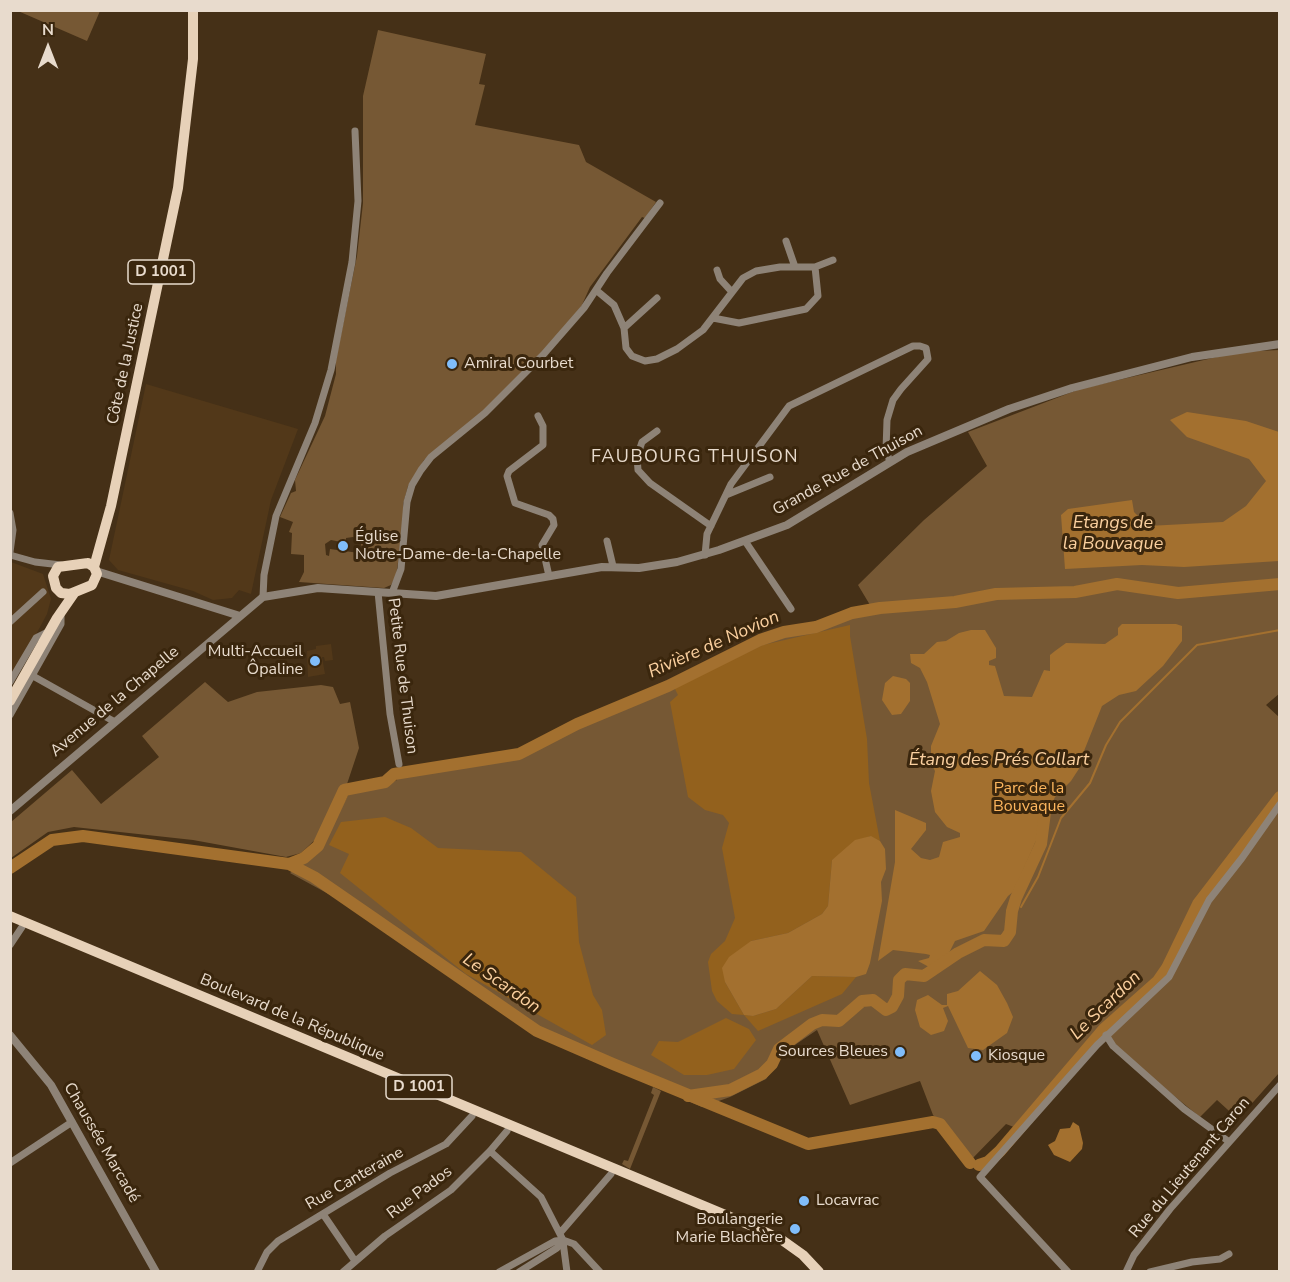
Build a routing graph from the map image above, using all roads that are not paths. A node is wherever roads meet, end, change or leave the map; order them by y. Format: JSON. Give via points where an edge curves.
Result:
{"nodes":[{"id":1,"x":193,"y":10,"type":"edge"},
{"id":2,"x":355,"y":130,"type":"dead end"},
{"id":3,"x":660,"y":203,"type":"dead end"},
{"id":4,"x":786,"y":241,"type":"dead end"},
{"id":5,"x":833,"y":260,"type":"dead end"},
{"id":6,"x":795,"y":267,"type":"junction"},
{"id":7,"x":815,"y":267,"type":"junction"},
{"id":8,"x":717,"y":270,"type":"dead end"},
{"id":9,"x":596,"y":290,"type":"junction"},
{"id":10,"x":731,"y":291,"type":"junction"},
{"id":11,"x":657,"y":298,"type":"dead end"},
{"id":12,"x":713,"y":318,"type":"junction"},
{"id":13,"x":624,"y":328,"type":"junction"},
{"id":14,"x":1280,"y":344,"type":"edge"},
{"id":15,"x":538,"y":416,"type":"dead end"},
{"id":16,"x":657,"y":432,"type":"dead end"},
{"id":17,"x":890,"y":462,"type":"junction"},
{"id":18,"x":770,"y":477,"type":"dead end"},
{"id":19,"x":726,"y":495,"type":"junction"},
{"id":20,"x":10,"y":513,"type":"edge"},
{"id":21,"x":711,"y":526,"type":"junction"},
{"id":22,"x":608,"y":541,"type":"dead end"},
{"id":23,"x":745,"y":541,"type":"junction"},
{"id":24,"x":10,"y":554,"type":"edge"},
{"id":25,"x":705,"y":555,"type":"junction"},
{"id":26,"x":34,"y":562,"type":"junction"},
{"id":27,"x":61,"y":565,"type":"junction"},
{"id":28,"x":613,"y":566,"type":"junction"},
{"id":29,"x":91,"y":567,"type":"junction"},
{"id":30,"x":549,"y":576,"type":"junction"},
{"id":31,"x":53,"y":578,"type":"junction"},
{"id":32,"x":114,"y":579,"type":"junction"},
{"id":33,"x":94,"y":583,"type":"junction"},
{"id":34,"x":43,"y":592,"type":"dead end"},
{"id":35,"x":59,"y":592,"type":"junction"},
{"id":36,"x":75,"y":592,"type":"junction"},
{"id":37,"x":378,"y":592,"type":"junction"},
{"id":38,"x":392,"y":593,"type":"junction"},
{"id":39,"x":263,"y":597,"type":"junction"},
{"id":40,"x":791,"y":609,"type":"dead end"},
{"id":41,"x":59,"y":616,"type":"junction"},
{"id":42,"x":240,"y":616,"type":"junction"},
{"id":43,"x":10,"y":622,"type":"edge"},
{"id":44,"x":50,"y":631,"type":"junction"},
{"id":45,"x":33,"y":676,"type":"junction"},
{"id":46,"x":10,"y":682,"type":"edge"},
{"id":47,"x":10,"y":701,"type":"edge"},
{"id":48,"x":10,"y":715,"type":"edge"},
{"id":49,"x":115,"y":722,"type":"junction"},
{"id":50,"x":399,"y":764,"type":"dead end"},
{"id":51,"x":1280,"y":804,"type":"edge"},
{"id":52,"x":10,"y":811,"type":"edge"},
{"id":53,"x":10,"y":916,"type":"edge"},
{"id":54,"x":10,"y":922,"type":"edge"},
{"id":55,"x":22,"y":927,"type":"junction"},
{"id":56,"x":10,"y":945,"type":"edge"},
{"id":57,"x":10,"y":1035,"type":"edge"},
{"id":58,"x":1106,"y":1035,"type":"junction"},
{"id":59,"x":1280,"y":1085,"type":"edge"},
{"id":60,"x":472,"y":1116,"type":"junction"},
{"id":61,"x":72,"y":1122,"type":"junction"},
{"id":62,"x":507,"y":1131,"type":"junction"},
{"id":63,"x":1228,"y":1142,"type":"junction"},
{"id":64,"x":490,"y":1151,"type":"junction"},
{"id":65,"x":10,"y":1163,"type":"edge"},
{"id":66,"x":610,"y":1174,"type":"junction"},
{"id":67,"x":323,"y":1214,"type":"junction"},
{"id":68,"x":561,"y":1236,"type":"junction"},
{"id":69,"x":1229,"y":1254,"type":"dead end"},
{"id":70,"x":355,"y":1261,"type":"junction"},
{"id":71,"x":156,"y":1272,"type":"edge"},
{"id":72,"x":257,"y":1272,"type":"edge"},
{"id":73,"x":343,"y":1272,"type":"edge"},
{"id":74,"x":499,"y":1272,"type":"edge"},
{"id":75,"x":519,"y":1272,"type":"edge"},
{"id":76,"x":567,"y":1272,"type":"edge"},
{"id":77,"x":600,"y":1272,"type":"edge"},
{"id":78,"x":811,"y":1272,"type":"edge"},
{"id":79,"x":819,"y":1272,"type":"edge"},
{"id":80,"x":1068,"y":1272,"type":"edge"},
{"id":81,"x":1126,"y":1272,"type":"edge"},
{"id":82,"x":1150,"y":1272,"type":"edge"}],
"edges":[{"from":1,"to":29,"type":"main road","name":"Côte de la Justice","number":"D 1001","via":[[193,59],[180,178],[111,506]]},
{"from":2,"to":39,"type":"street","via":[[358,201],[352,262],[331,370],[315,423],[276,516]]},
{"from":3,"to":9,"type":"street"},
{"from":4,"to":6,"type":"street"},
{"from":5,"to":7,"type":"street"},
{"from":6,"to":7,"type":"street"},
{"from":6,"to":10,"type":"street","via":[[756,271]]},
{"from":7,"to":12,"type":"street","via":[[818,296],[806,309],[739,323]]},
{"from":8,"to":10,"type":"street"},
{"from":9,"to":13,"type":"street","via":[[614,306]]},
{"from":9,"to":38,"type":"street","via":[[585,308],[518,382],[421,470],[407,502],[401,569]]},
{"from":10,"to":12,"type":"street"},
{"from":11,"to":13,"type":"street"},
{"from":12,"to":13,"type":"street","via":[[677,349],[645,361],[632,356],[626,348]]},
{"from":14,"to":17,"type":"street","name":"Grande Rue de Thuison","via":[[1192,357],[1072,388],[972,423]]},
{"from":15,"to":30,"type":"street","via":[[543,426],[543,445],[508,471],[507,476],[515,503],[553,519],[554,525],[542,545]]},
{"from":16,"to":21,"type":"street","via":[[642,442],[638,470],[650,483]]},
{"from":17,"to":19,"type":"street","via":[[886,450],[887,420],[893,400],[928,359],[926,348],[920,346],[789,406]]},
{"from":17,"to":23,"type":"street","name":"Grande Rue de Thuison","via":[[816,510]]},
{"from":18,"to":19,"type":"street"},
{"from":19,"to":21,"type":"street"},
{"from":20,"to":24,"type":"street"},
{"from":21,"to":25,"type":"street"},
{"from":22,"to":28,"type":"street"},
{"from":23,"to":25,"type":"street","name":"Grande Rue de Thuison"},
{"from":23,"to":40,"type":"street"},
{"from":24,"to":26,"type":"street"},
{"from":25,"to":28,"type":"street","name":"Grande Rue de Thuison","via":[[639,568]]},
{"from":26,"to":27,"type":"street"},
{"from":26,"to":31,"type":"street"},
{"from":27,"to":29,"type":"main road"},
{"from":27,"to":31,"type":"main road"},
{"from":28,"to":30,"type":"street","name":"Grande Rue de Thuison"},
{"from":29,"to":32,"type":"street"},
{"from":29,"to":33,"type":"main road"},
{"from":30,"to":38,"type":"street","name":"Grande Rue de Thuison","via":[[436,596]]},
{"from":31,"to":35,"type":"main road"},
{"from":32,"to":33,"type":"street"},
{"from":32,"to":42,"type":"street"},
{"from":33,"to":36,"type":"main road"},
{"from":34,"to":43,"type":"street"},
{"from":35,"to":36,"type":"main road"},
{"from":35,"to":41,"type":"main road"},
{"from":36,"to":41,"type":"main road"},
{"from":37,"to":38,"type":"street","name":"Grande Rue de Thuison"},
{"from":37,"to":39,"type":"street","name":"Grande Rue de Thuison","via":[[318,588]]},
{"from":37,"to":50,"type":"street","name":"Petite Rue de Thuison"},
{"from":39,"to":42,"type":"street"},
{"from":41,"to":44,"type":"main road"},
{"from":41,"to":45,"type":"street","via":[[61,624]]},
{"from":42,"to":49,"type":"street","name":"Avenue de la Chapelle"},
{"from":44,"to":46,"type":"street","via":[[36,638]]},
{"from":44,"to":47,"type":"main road"},
{"from":45,"to":48,"type":"street"},
{"from":45,"to":49,"type":"street"},
{"from":49,"to":52,"type":"street","name":"Avenue de la Chapelle"},
{"from":51,"to":58,"type":"street","via":[[1209,900],[1169,977]]},
{"from":53,"to":79,"type":"main road","name":"Boulevard de la République","number":"D 1001","via":[[752,1226],[794,1248]]},
{"from":54,"to":55,"type":"main road","name":"Boulevard de la République","number":"D 1001"},
{"from":55,"to":56,"type":"street"},
{"from":55,"to":60,"type":"main road","name":"Boulevard de la République","number":"D 1001"},
{"from":57,"to":61,"type":"street","name":"Chaussée Marcadé","via":[[45,1076]]},
{"from":58,"to":63,"type":"street","via":[[1157,1085]]},
{"from":58,"to":80,"type":"street","via":[[980,1177]]},
{"from":59,"to":63,"type":"street","name":"Rue du Lieutenant Caron"},
{"from":60,"to":62,"type":"main road","name":"Boulevard de la République","number":"D 1001"},
{"from":60,"to":67,"type":"street","name":"Rue Canteraine","via":[[446,1144]]},
{"from":61,"to":65,"type":"street"},
{"from":61,"to":71,"type":"street","name":"Chaussée Marcadé"},
{"from":62,"to":64,"type":"street","name":"Rue Pados"},
{"from":62,"to":66,"type":"main road","name":"Boulevard de la République","number":"D 1001"},
{"from":63,"to":81,"type":"street","name":"Rue du Lieutenant Caron","via":[[1170,1209],[1134,1255]]},
{"from":64,"to":68,"type":"street","via":[[541,1197]]},
{"from":64,"to":70,"type":"street","name":"Rue Pados","via":[[451,1190]]},
{"from":66,"to":68,"type":"street"},
{"from":66,"to":78,"type":"main road","name":"Boulevard de la République","number":"D 1001","via":[[766,1239]]},
{"from":67,"to":70,"type":"street"},
{"from":67,"to":72,"type":"street","name":"Rue Canteraine","via":[[274,1244]]},
{"from":68,"to":74,"type":"street"},
{"from":68,"to":75,"type":"street","via":[[557,1248]]},
{"from":68,"to":76,"type":"street"},
{"from":68,"to":77,"type":"street"},
{"from":69,"to":82,"type":"street"},
{"from":70,"to":73,"type":"street","name":"Rue Pados"}]}
